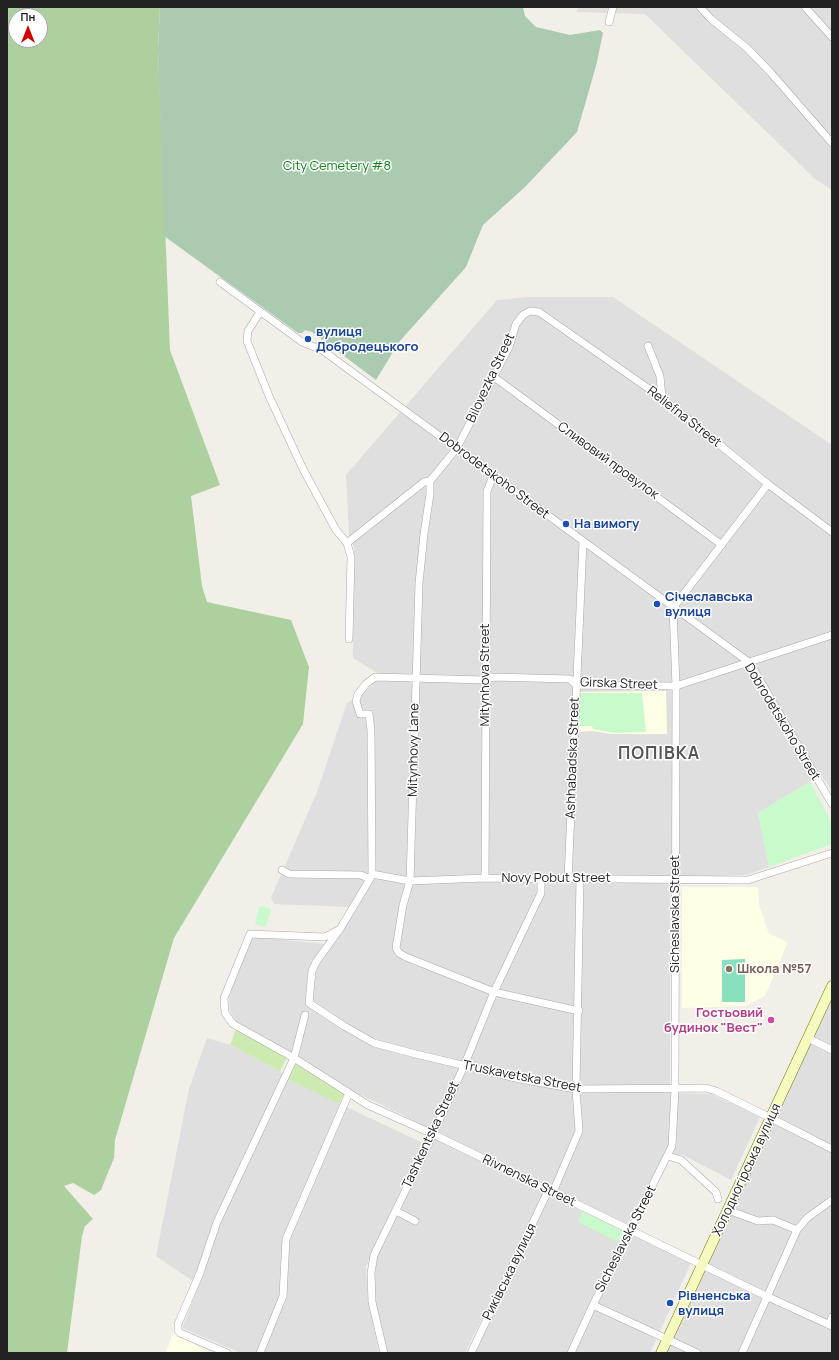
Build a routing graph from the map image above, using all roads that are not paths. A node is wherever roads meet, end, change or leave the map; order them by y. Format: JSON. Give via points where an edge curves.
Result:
{"nodes":[{"id":1,"x":613,"y":7,"type":"edge"},
{"id":2,"x":700,"y":7,"type":"edge"},
{"id":3,"x":805,"y":7,"type":"edge"},
{"id":4,"x":609,"y":22,"type":"dead end"},
{"id":5,"x":832,"y":37,"type":"edge"},
{"id":6,"x":832,"y":143,"type":"edge"},
{"id":7,"x":220,"y":282,"type":"dead end"},
{"id":8,"x":530,"y":311,"type":"joint"},
{"id":9,"x":260,"y":312,"type":"junction"},
{"id":10,"x":648,"y":346,"type":"dead end"},
{"id":11,"x":494,"y":377,"type":"junction"},
{"id":12,"x":662,"y":398,"type":"junction"},
{"id":13,"x":457,"y":448,"type":"junction"},
{"id":14,"x":494,"y":474,"type":"junction"},
{"id":15,"x":430,"y":481,"type":"junction"},
{"id":16,"x":768,"y":484,"type":"junction"},
{"id":17,"x":832,"y":532,"type":"edge"},
{"id":18,"x":583,"y":542,"type":"junction"},
{"id":19,"x":347,"y":544,"type":"junction"},
{"id":20,"x":722,"y":545,"type":"junction"},
{"id":21,"x":673,"y":608,"type":"junction"},
{"id":22,"x":832,"y":635,"type":"edge"},
{"id":23,"x":349,"y":639,"type":"dead end"},
{"id":24,"x":750,"y":663,"type":"junction"},
{"id":25,"x":415,"y":679,"type":"junction"},
{"id":26,"x":485,"y":680,"type":"junction"},
{"id":27,"x":576,"y":685,"type":"junction"},
{"id":28,"x":676,"y":686,"type":"junction"},
{"id":29,"x":832,"y":804,"type":"edge"},
{"id":30,"x":832,"y":853,"type":"edge"},
{"id":31,"x":282,"y":870,"type":"dead end"},
{"id":32,"x":371,"y":877,"type":"junction"},
{"id":33,"x":485,"y":878,"type":"junction"},
{"id":34,"x":541,"y":879,"type":"junction"},
{"id":35,"x":568,"y":879,"type":"junction"},
{"id":36,"x":580,"y":879,"type":"junction"},
{"id":37,"x":676,"y":880,"type":"junction"},
{"id":38,"x":410,"y":881,"type":"junction"},
{"id":39,"x":340,"y":929,"type":"junction"},
{"id":40,"x":832,"y":986,"type":"edge"},
{"id":41,"x":494,"y":992,"type":"junction"},
{"id":42,"x":579,"y":1011,"type":"junction"},
{"id":43,"x":305,"y":1015,"type":"dead end"},
{"id":44,"x":808,"y":1038,"type":"junction"},
{"id":45,"x":832,"y":1050,"type":"edge"},
{"id":46,"x":294,"y":1058,"type":"junction"},
{"id":47,"x":464,"y":1066,"type":"junction"},
{"id":48,"x":576,"y":1089,"type":"junction"},
{"id":49,"x":675,"y":1089,"type":"junction"},
{"id":50,"x":349,"y":1093,"type":"junction"},
{"id":51,"x":772,"y":1118,"type":"junction"},
{"id":52,"x":433,"y":1134,"type":"junction"},
{"id":53,"x":832,"y":1149,"type":"edge"},
{"id":54,"x":668,"y":1156,"type":"junction"},
{"id":55,"x":551,"y":1191,"type":"junction"},
{"id":56,"x":718,"y":1199,"type":"dead end"},
{"id":57,"x":832,"y":1200,"type":"edge"},
{"id":58,"x":728,"y":1210,"type":"junction"},
{"id":59,"x":396,"y":1211,"type":"junction"},
{"id":60,"x":414,"y":1220,"type":"dead end"},
{"id":61,"x":629,"y":1230,"type":"junction"},
{"id":62,"x":797,"y":1230,"type":"junction"},
{"id":63,"x":702,"y":1265,"type":"junction"},
{"id":64,"x":766,"y":1296,"type":"junction"},
{"id":65,"x":593,"y":1305,"type":"junction"},
{"id":66,"x":832,"y":1317,"type":"edge"},
{"id":67,"x":830,"y":1325,"type":"edge"},
{"id":68,"x":667,"y":1339,"type":"junction"},
{"id":69,"x":228,"y":1353,"type":"edge"},
{"id":70,"x":260,"y":1353,"type":"edge"},
{"id":71,"x":384,"y":1353,"type":"edge"},
{"id":72,"x":471,"y":1353,"type":"edge"},
{"id":73,"x":571,"y":1353,"type":"edge"},
{"id":74,"x":661,"y":1353,"type":"edge"},
{"id":75,"x":697,"y":1353,"type":"edge"},
{"id":76,"x":742,"y":1353,"type":"edge"}],
"edges":[{"from":1,"to":4,"type":"street"},
{"from":2,"to":6,"type":"street","via":[[747,48]]},
{"from":3,"to":5,"type":"street"},
{"from":7,"to":9,"type":"street","name":"Dobrodetskoho Street"},
{"from":8,"to":11,"type":"street","name":"Bilovezka Street","via":[[516,324],[509,347]]},
{"from":8,"to":12,"type":"street","name":"Reliefna Street","via":[[539,312],[547,317]]},
{"from":9,"to":13,"type":"street","name":"Dobrodetskoho Street","via":[[302,342],[322,350]]},
{"from":9,"to":19,"type":"street","via":[[248,331],[247,341],[303,469],[336,530]]},
{"from":10,"to":12,"type":"street","via":[[660,376]]},
{"from":11,"to":13,"type":"street","name":"Bilovezka Street"},
{"from":11,"to":20,"type":"street","name":"Сливовий провулок"},
{"from":12,"to":16,"type":"street","name":"Reliefna Street"},
{"from":13,"to":14,"type":"street","name":"Dobrodetskoho Street"},
{"from":13,"to":15,"type":"street","name":"Bilovezka Street"},
{"from":14,"to":18,"type":"street","name":"Dobrodetskoho Street"},
{"from":14,"to":26,"type":"street","name":"Mitynhova Street","via":[[486,490]]},
{"from":15,"to":19,"type":"street","via":[[424,482]]},
{"from":15,"to":25,"type":"street","name":"Mitynhovy Lane","via":[[420,576]]},
{"from":16,"to":17,"type":"street","name":"Reliefna Street"},
{"from":16,"to":20,"type":"street"},
{"from":18,"to":21,"type":"street","name":"Dobrodetskoho Street"},
{"from":18,"to":27,"type":"street","name":"Ashhabadska Street"},
{"from":19,"to":23,"type":"street","via":[[351,557]]},
{"from":20,"to":21,"type":"street"},
{"from":21,"to":24,"type":"street","name":"Dobrodetskoho Street"},
{"from":21,"to":28,"type":"street","name":"Sicheslavska Street"},
{"from":22,"to":24,"type":"street","name":"Girska Street"},
{"from":24,"to":28,"type":"street","name":"Girska Street"},
{"from":24,"to":29,"type":"street","name":"Dobrodetskoho Street"},
{"from":25,"to":26,"type":"street","name":"Girska Street"},
{"from":25,"to":32,"type":"street","name":"Girska Street","via":[[376,678],[366,684],[356,701],[360,714],[370,714]]},
{"from":25,"to":38,"type":"street","name":"Mitynhovy Lane"},
{"from":26,"to":27,"type":"street","name":"Girska Street","via":[[492,677],[570,679]]},
{"from":26,"to":33,"type":"street","name":"Mitynhova Street"},
{"from":27,"to":28,"type":"street","name":"Girska Street"},
{"from":27,"to":35,"type":"street","name":"Ashhabadska Street"},
{"from":28,"to":37,"type":"street","name":"Sicheslavska Street"},
{"from":30,"to":37,"type":"street","name":"Novy Pobut Street","via":[[756,878]]},
{"from":31,"to":32,"type":"street","name":"Novy Pobut Street","via":[[289,874],[361,874]]},
{"from":32,"to":38,"type":"street","name":"Novy Pobut Street"},
{"from":32,"to":39,"type":"street"},
{"from":33,"to":34,"type":"street","name":"Novy Pobut Street"},
{"from":33,"to":38,"type":"street","name":"Novy Pobut Street"},
{"from":34,"to":35,"type":"street","name":"Novy Pobut Street"},
{"from":34,"to":41,"type":"street","name":"Tashkentska Street","via":[[541,893]]},
{"from":35,"to":36,"type":"street","name":"Novy Pobut Street"},
{"from":36,"to":37,"type":"street","name":"Novy Pobut Street"},
{"from":36,"to":42,"type":"street"},
{"from":37,"to":49,"type":"street","name":"Sicheslavska Street"},
{"from":38,"to":41,"type":"street","name":"Mitynhovy Lane","via":[[397,940],[396,948],[399,953]]},
{"from":39,"to":46,"type":"street","name":"Rivnenska Street","via":[[325,937],[250,934],[224,998],[225,1013],[233,1024]]},
{"from":39,"to":47,"type":"street","name":"Truskavetska Street","via":[[312,971],[309,1003],[374,1042]]},
{"from":40,"to":44,"type":"main road","name":"Холодногірська вулиця"},
{"from":41,"to":42,"type":"street"},
{"from":41,"to":47,"type":"street","name":"Tashkentska Street"},
{"from":42,"to":48,"type":"street"},
{"from":43,"to":46,"type":"street"},
{"from":44,"to":45,"type":"street"},
{"from":44,"to":51,"type":"main road","name":"Холодногірська вулиця"},
{"from":46,"to":50,"type":"street","name":"Rivnenska Street"},
{"from":46,"to":69,"type":"street","via":[[217,1222],[178,1328],[180,1333]]},
{"from":47,"to":48,"type":"street","name":"Truskavetska Street"},
{"from":47,"to":52,"type":"street","name":"Tashkentska Street"},
{"from":48,"to":49,"type":"street","name":"Truskavetska Street"},
{"from":48,"to":55,"type":"street","via":[[579,1131]]},
{"from":49,"to":51,"type":"street","name":"Truskavetska Street","via":[[702,1088],[716,1091]]},
{"from":49,"to":54,"type":"street","name":"Sicheslavska Street","via":[[674,1129]]},
{"from":50,"to":52,"type":"street","name":"Rivnenska Street","via":[[368,1105]]},
{"from":50,"to":70,"type":"street","via":[[286,1239],[283,1296]]},
{"from":51,"to":53,"type":"street","name":"Truskavetska Street"},
{"from":51,"to":58,"type":"main road","name":"Холодногірська вулиця"},
{"from":52,"to":55,"type":"street","name":"Rivnenska Street"},
{"from":52,"to":59,"type":"street","name":"Tashkentska Street"},
{"from":54,"to":56,"type":"street","via":[[681,1160],[716,1192]]},
{"from":54,"to":61,"type":"street","name":"Sicheslavska Street"},
{"from":55,"to":61,"type":"street","name":"Rivnenska Street"},
{"from":55,"to":72,"type":"street","name":"Риківська вулиця"},
{"from":57,"to":62,"type":"street","via":[[807,1218]]},
{"from":58,"to":62,"type":"street","via":[[758,1221],[773,1220]]},
{"from":58,"to":63,"type":"main road","name":"Холодногірська вулиця"},
{"from":59,"to":60,"type":"street"},
{"from":59,"to":71,"type":"street","name":"Tashkentska Street","via":[[374,1256],[371,1273],[372,1302]]},
{"from":61,"to":63,"type":"street","name":"Rivnenska Street"},
{"from":61,"to":65,"type":"street","name":"Sicheslavska Street"},
{"from":62,"to":64,"type":"street"},
{"from":63,"to":64,"type":"street","name":"Rivnenska Street"},
{"from":63,"to":68,"type":"main road","name":"Холодногірська вулиця"},
{"from":64,"to":67,"type":"street","name":"Rivnenska Street"},
{"from":64,"to":76,"type":"street"},
{"from":65,"to":68,"type":"street"},
{"from":65,"to":73,"type":"street","name":"Sicheslavska Street"},
{"from":66,"to":67,"type":"street"},
{"from":68,"to":74,"type":"main road","name":"Холодногірська вулиця"},
{"from":68,"to":75,"type":"street"}]}
